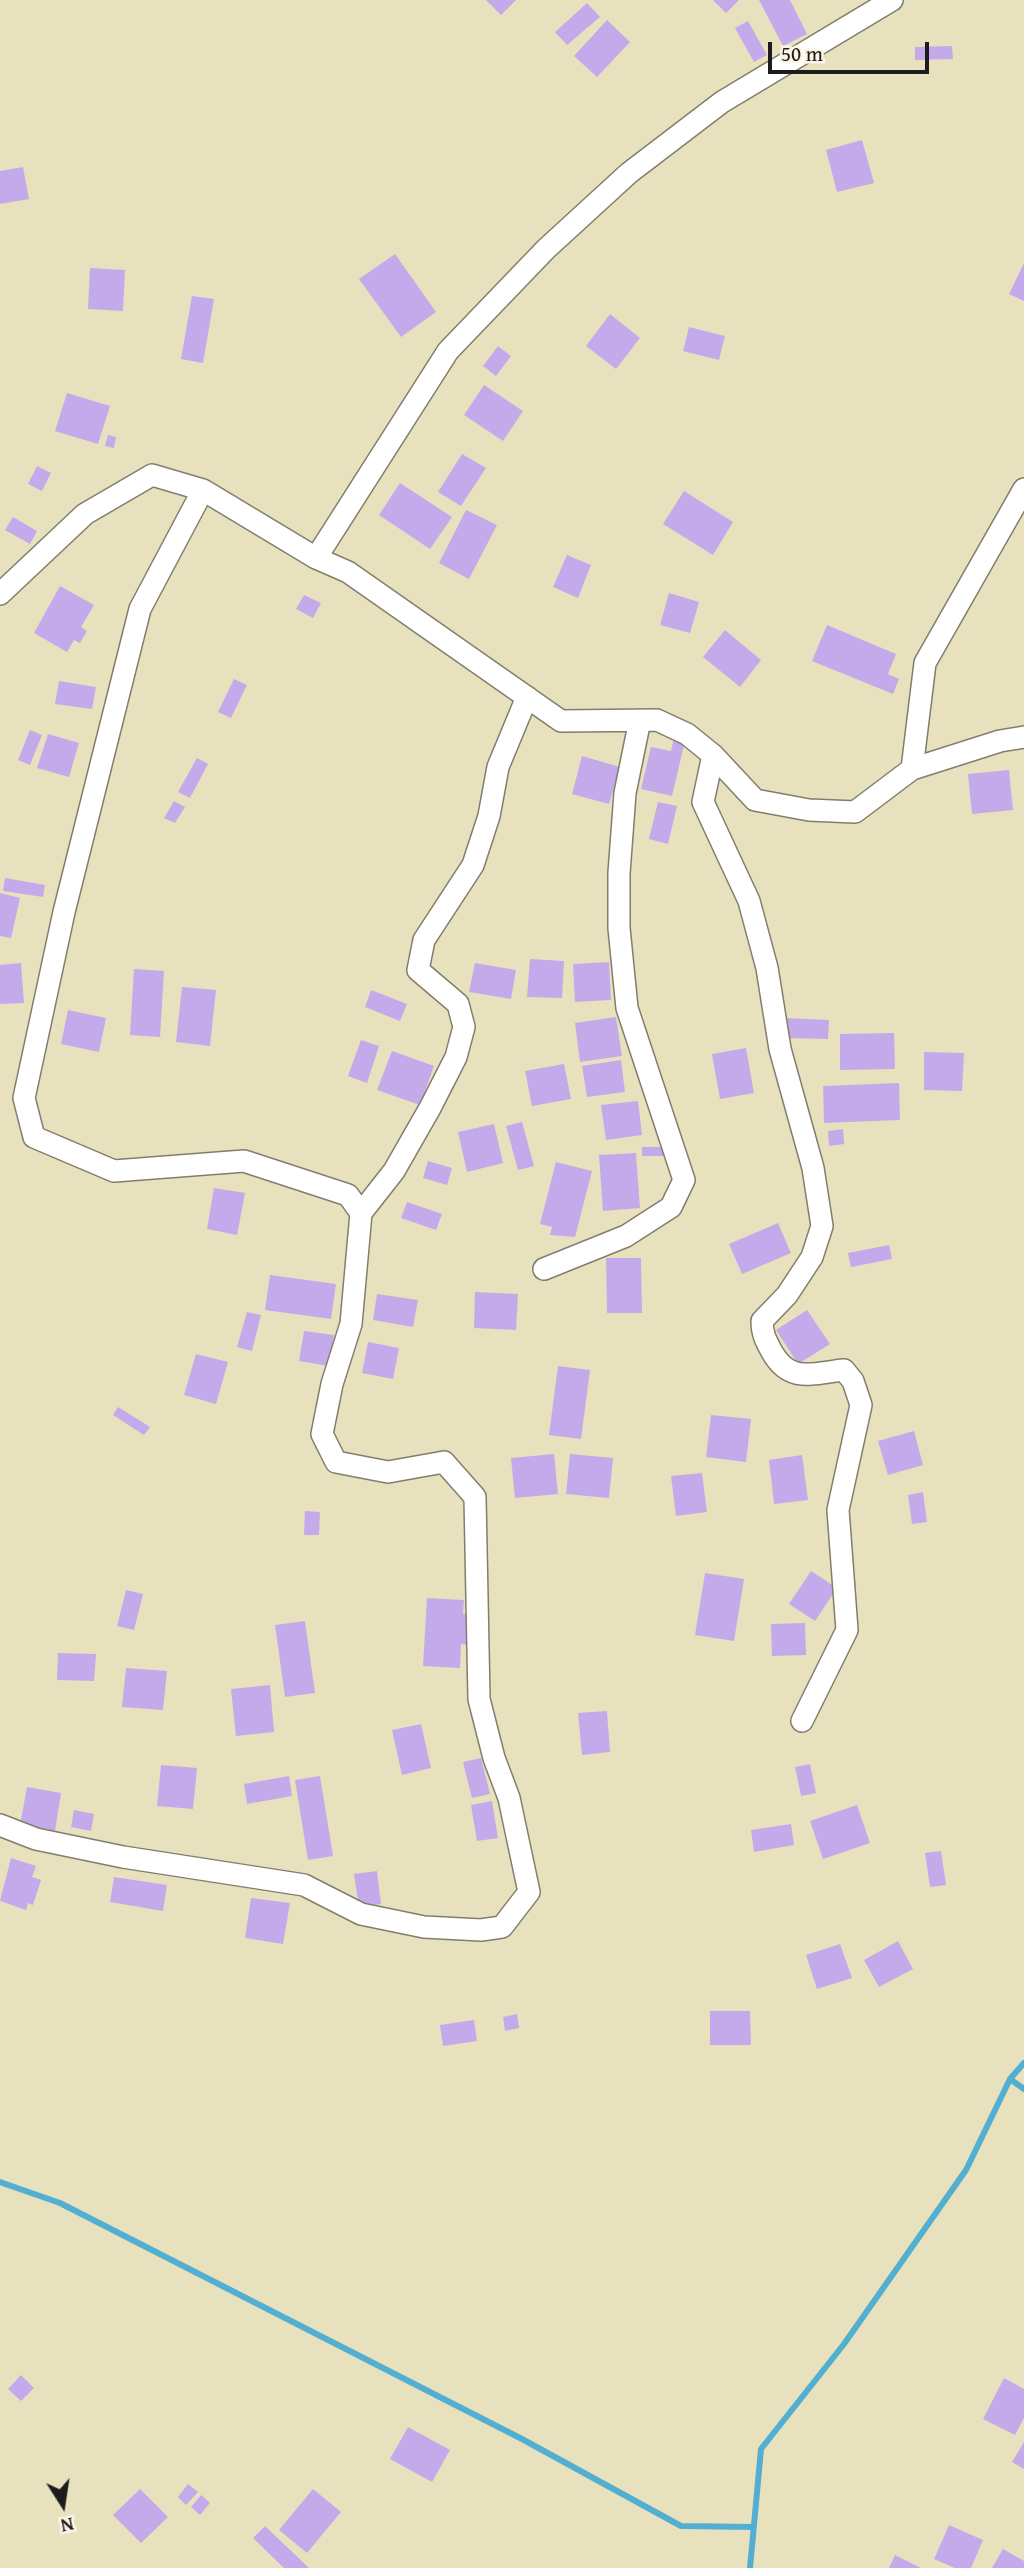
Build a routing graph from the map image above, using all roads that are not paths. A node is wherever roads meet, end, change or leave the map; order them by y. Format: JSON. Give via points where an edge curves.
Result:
{"nodes":[{"id":1,"x":892,"y":0,"type":"edge"},
{"id":2,"x":1024,"y":489,"type":"edge"},
{"id":3,"x":203,"y":490,"type":"junction"},
{"id":4,"x":316,"y":558,"type":"junction"},
{"id":5,"x":0,"y":594,"type":"edge"},
{"id":6,"x":527,"y":697,"type":"junction"},
{"id":7,"x":640,"y":720,"type":"junction"},
{"id":8,"x":1024,"y":737,"type":"edge"},
{"id":9,"x":713,"y":755,"type":"junction"},
{"id":10,"x":912,"y":769,"type":"junction"},
{"id":11,"x":361,"y":1213,"type":"junction"},
{"id":12,"x":544,"y":1269,"type":"dead end"},
{"id":13,"x":802,"y":1721,"type":"dead end"},
{"id":14,"x":0,"y":1825,"type":"edge"}],
"edges":[{"from":1,"to":4,"type":"street","via":[[722,102],[629,173],[547,249],[449,351]]},
{"from":2,"to":10,"type":"street","via":[[925,663]]},
{"from":3,"to":4,"type":"street"},
{"from":3,"to":5,"type":"street","via":[[152,475],[85,514]]},
{"from":3,"to":11,"type":"street","via":[[140,609],[64,912],[24,1098],[34,1137],[114,1171],[244,1161],[348,1195]]},
{"from":4,"to":6,"type":"street","via":[[348,572]]},
{"from":6,"to":7,"type":"street","via":[[561,721]]},
{"from":6,"to":11,"type":"street","via":[[498,767],[473,865],[424,940],[418,970],[458,1004],[464,1027],[456,1057],[394,1171]]},
{"from":7,"to":9,"type":"street","via":[[657,720],[687,734]]},
{"from":7,"to":12,"type":"street","via":[[625,793],[619,873],[626,1008],[684,1180],[671,1207],[626,1236]]},
{"from":8,"to":10,"type":"street"},
{"from":9,"to":10,"type":"street","via":[[755,800],[809,810],[855,812]]},
{"from":9,"to":13,"type":"street","via":[[703,802],[749,901],[767,968],[780,1049],[813,1168],[822,1226],[812,1257],[787,1295],[762,1321],[762,1334],[780,1366],[794,1374],[844,1370],[861,1405],[838,1510],[847,1630]]},
{"from":11,"to":14,"type":"street","via":[[351,1324],[322,1434],[336,1462],[388,1472],[444,1462],[475,1497],[480,1699],[509,1798],[529,1892],[502,1927],[425,1927],[361,1914],[304,1885],[111,1854],[36,1839]]}]}
